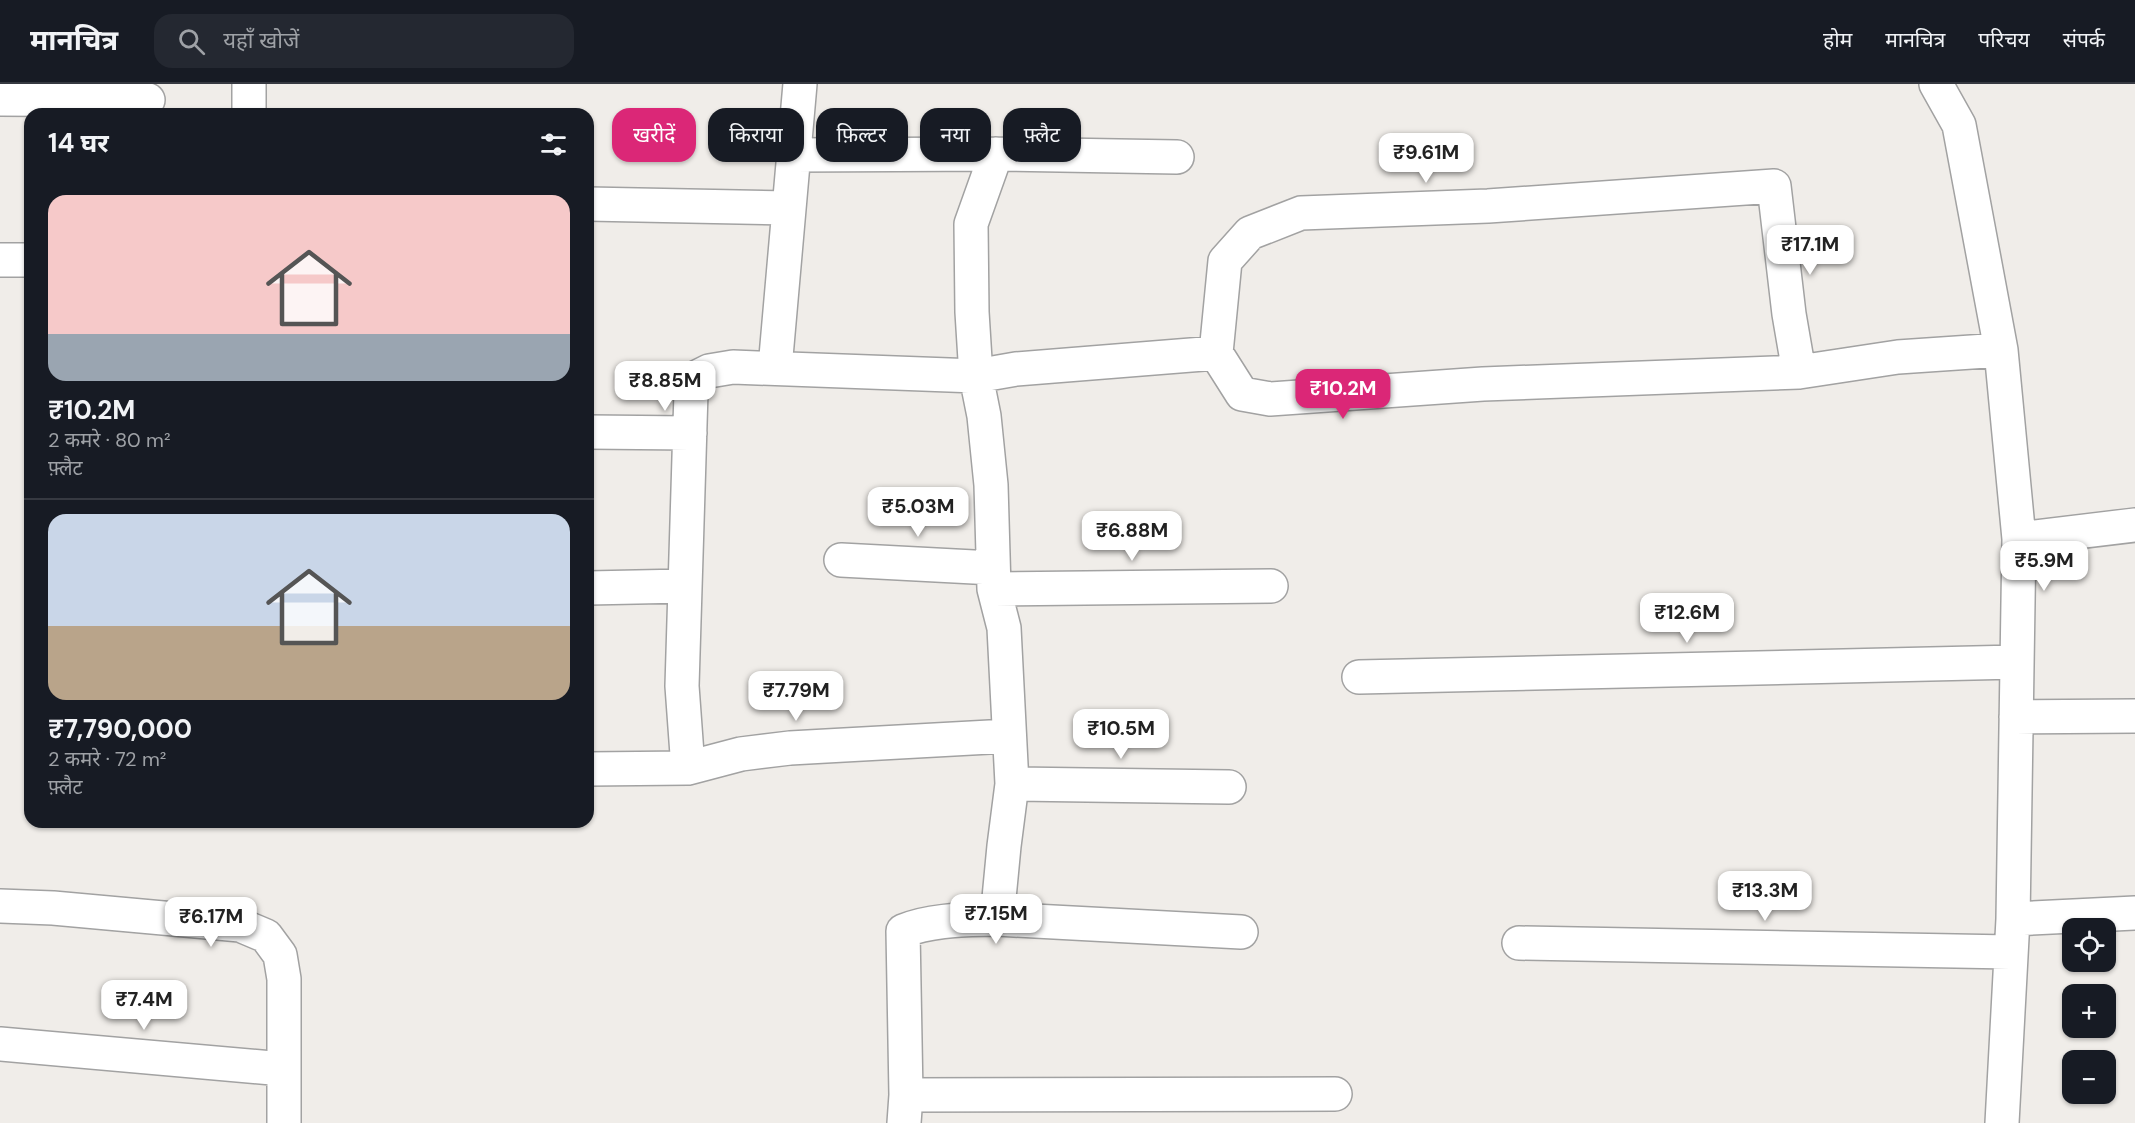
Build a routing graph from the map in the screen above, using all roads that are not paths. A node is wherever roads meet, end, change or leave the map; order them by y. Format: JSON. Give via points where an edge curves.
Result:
{"nodes":[{"id":1,"x":249,"y":84,"type":"edge"},
{"id":2,"x":800,"y":84,"type":"edge"},
{"id":3,"x":1936,"y":84,"type":"edge"},
{"id":4,"x":0,"y":99,"type":"edge"},
{"id":5,"x":148,"y":99,"type":"edge"},
{"id":6,"x":249,"y":108,"type":"edge"},
{"id":7,"x":798,"y":108,"type":"edge"},
{"id":8,"x":996,"y":154,"type":"junction"},
{"id":9,"x":804,"y":156,"type":"edge"},
{"id":10,"x":1177,"y":157,"type":"dead end"},
{"id":11,"x":793,"y":162,"type":"edge"},
{"id":12,"x":594,"y":204,"type":"edge"},
{"id":13,"x":789,"y":208,"type":"junction"},
{"id":14,"x":0,"y":260,"type":"edge"},
{"id":15,"x":24,"y":260,"type":"edge"},
{"id":16,"x":2001,"y":350,"type":"junction"},
{"id":17,"x":1216,"y":354,"type":"junction"},
{"id":18,"x":775,"y":368,"type":"junction"},
{"id":19,"x":1799,"y":372,"type":"junction"},
{"id":20,"x":976,"y":376,"type":"junction"},
{"id":21,"x":594,"y":432,"type":"edge"},
{"id":22,"x":690,"y":433,"type":"junction"},
{"id":23,"x":2135,"y":525,"type":"edge"},
{"id":24,"x":2019,"y":538,"type":"junction"},
{"id":25,"x":841,"y":560,"type":"dead end"},
{"id":26,"x":994,"y":578,"type":"junction"},
{"id":27,"x":685,"y":586,"type":"junction"},
{"id":28,"x":1271,"y":586,"type":"dead end"},
{"id":29,"x":594,"y":588,"type":"edge"},
{"id":30,"x":2017,"y":662,"type":"junction"},
{"id":31,"x":1359,"y":677,"type":"dead end"},
{"id":32,"x":2135,"y":716,"type":"edge"},
{"id":33,"x":2016,"y":717,"type":"junction"},
{"id":34,"x":1008,"y":736,"type":"junction"},
{"id":35,"x":688,"y":768,"type":"junction"},
{"id":36,"x":594,"y":769,"type":"edge"},
{"id":37,"x":1012,"y":784,"type":"junction"},
{"id":38,"x":1229,"y":788,"type":"dead end"},
{"id":39,"x":0,"y":906,"type":"edge"},
{"id":40,"x":2135,"y":913,"type":"edge"},
{"id":41,"x":997,"y":919,"type":"junction"},
{"id":42,"x":2013,"y":920,"type":"junction"},
{"id":43,"x":1241,"y":932,"type":"dead end"},
{"id":44,"x":1519,"y":943,"type":"dead end"},
{"id":45,"x":2010,"y":952,"type":"junction"},
{"id":46,"x":0,"y":1044,"type":"edge"},
{"id":47,"x":283,"y":1069,"type":"junction"},
{"id":48,"x":1335,"y":1094,"type":"dead end"},
{"id":49,"x":905,"y":1109,"type":"edge"},
{"id":50,"x":284,"y":1123,"type":"edge"},
{"id":51,"x":2002,"y":1123,"type":"edge"}],
"edges":[{"from":1,"to":6,"type":"street"},
{"from":2,"to":7,"type":"street"},
{"from":3,"to":16,"type":"street","via":[[1959,125]]},
{"from":4,"to":5,"type":"street"},
{"from":8,"to":9,"type":"street"},
{"from":8,"to":10,"type":"street"},
{"from":8,"to":20,"type":"street","via":[[971,224]]},
{"from":11,"to":13,"type":"street"},
{"from":12,"to":13,"type":"street"},
{"from":13,"to":18,"type":"street"},
{"from":14,"to":15,"type":"street"},
{"from":16,"to":19,"type":"street","via":[[1898,357]]},
{"from":16,"to":24,"type":"street"},
{"from":17,"to":19,"type":"street","via":[[1242,394],[1270,399],[1483,384]]},
{"from":17,"to":19,"type":"street","via":[[1225,261],[1250,233],[1301,213],[1481,206],[1774,186],[1788,314]]},
{"from":17,"to":20,"type":"street","via":[[1016,369]]},
{"from":18,"to":20,"type":"street"},
{"from":18,"to":22,"type":"street","via":[[733,367],[697,377],[691,392]]},
{"from":20,"to":26,"type":"street","via":[[992,485]]},
{"from":21,"to":22,"type":"street"},
{"from":22,"to":27,"type":"street"},
{"from":23,"to":24,"type":"street"},
{"from":24,"to":30,"type":"street"},
{"from":25,"to":26,"type":"street"},
{"from":26,"to":28,"type":"street"},
{"from":26,"to":34,"type":"street","via":[[1004,628]]},
{"from":27,"to":29,"type":"street"},
{"from":27,"to":35,"type":"street","via":[[682,686]]},
{"from":30,"to":31,"type":"street"},
{"from":30,"to":33,"type":"street"},
{"from":32,"to":33,"type":"street"},
{"from":33,"to":42,"type":"street"},
{"from":34,"to":35,"type":"street","via":[[790,748],[741,754]]},
{"from":34,"to":37,"type":"street"},
{"from":35,"to":36,"type":"street"},
{"from":37,"to":38,"type":"street"},
{"from":37,"to":41,"type":"street"},
{"from":39,"to":47,"type":"street","via":[[240,925],[266,936],[280,955],[284,979]]},
{"from":40,"to":42,"type":"street"},
{"from":41,"to":43,"type":"street"},
{"from":41,"to":49,"type":"street","via":[[918,925],[903,931]]},
{"from":42,"to":45,"type":"street"},
{"from":44,"to":45,"type":"street"},
{"from":45,"to":51,"type":"street"},
{"from":46,"to":47,"type":"street"},
{"from":47,"to":50,"type":"street"},
{"from":48,"to":49,"type":"street"}]}
